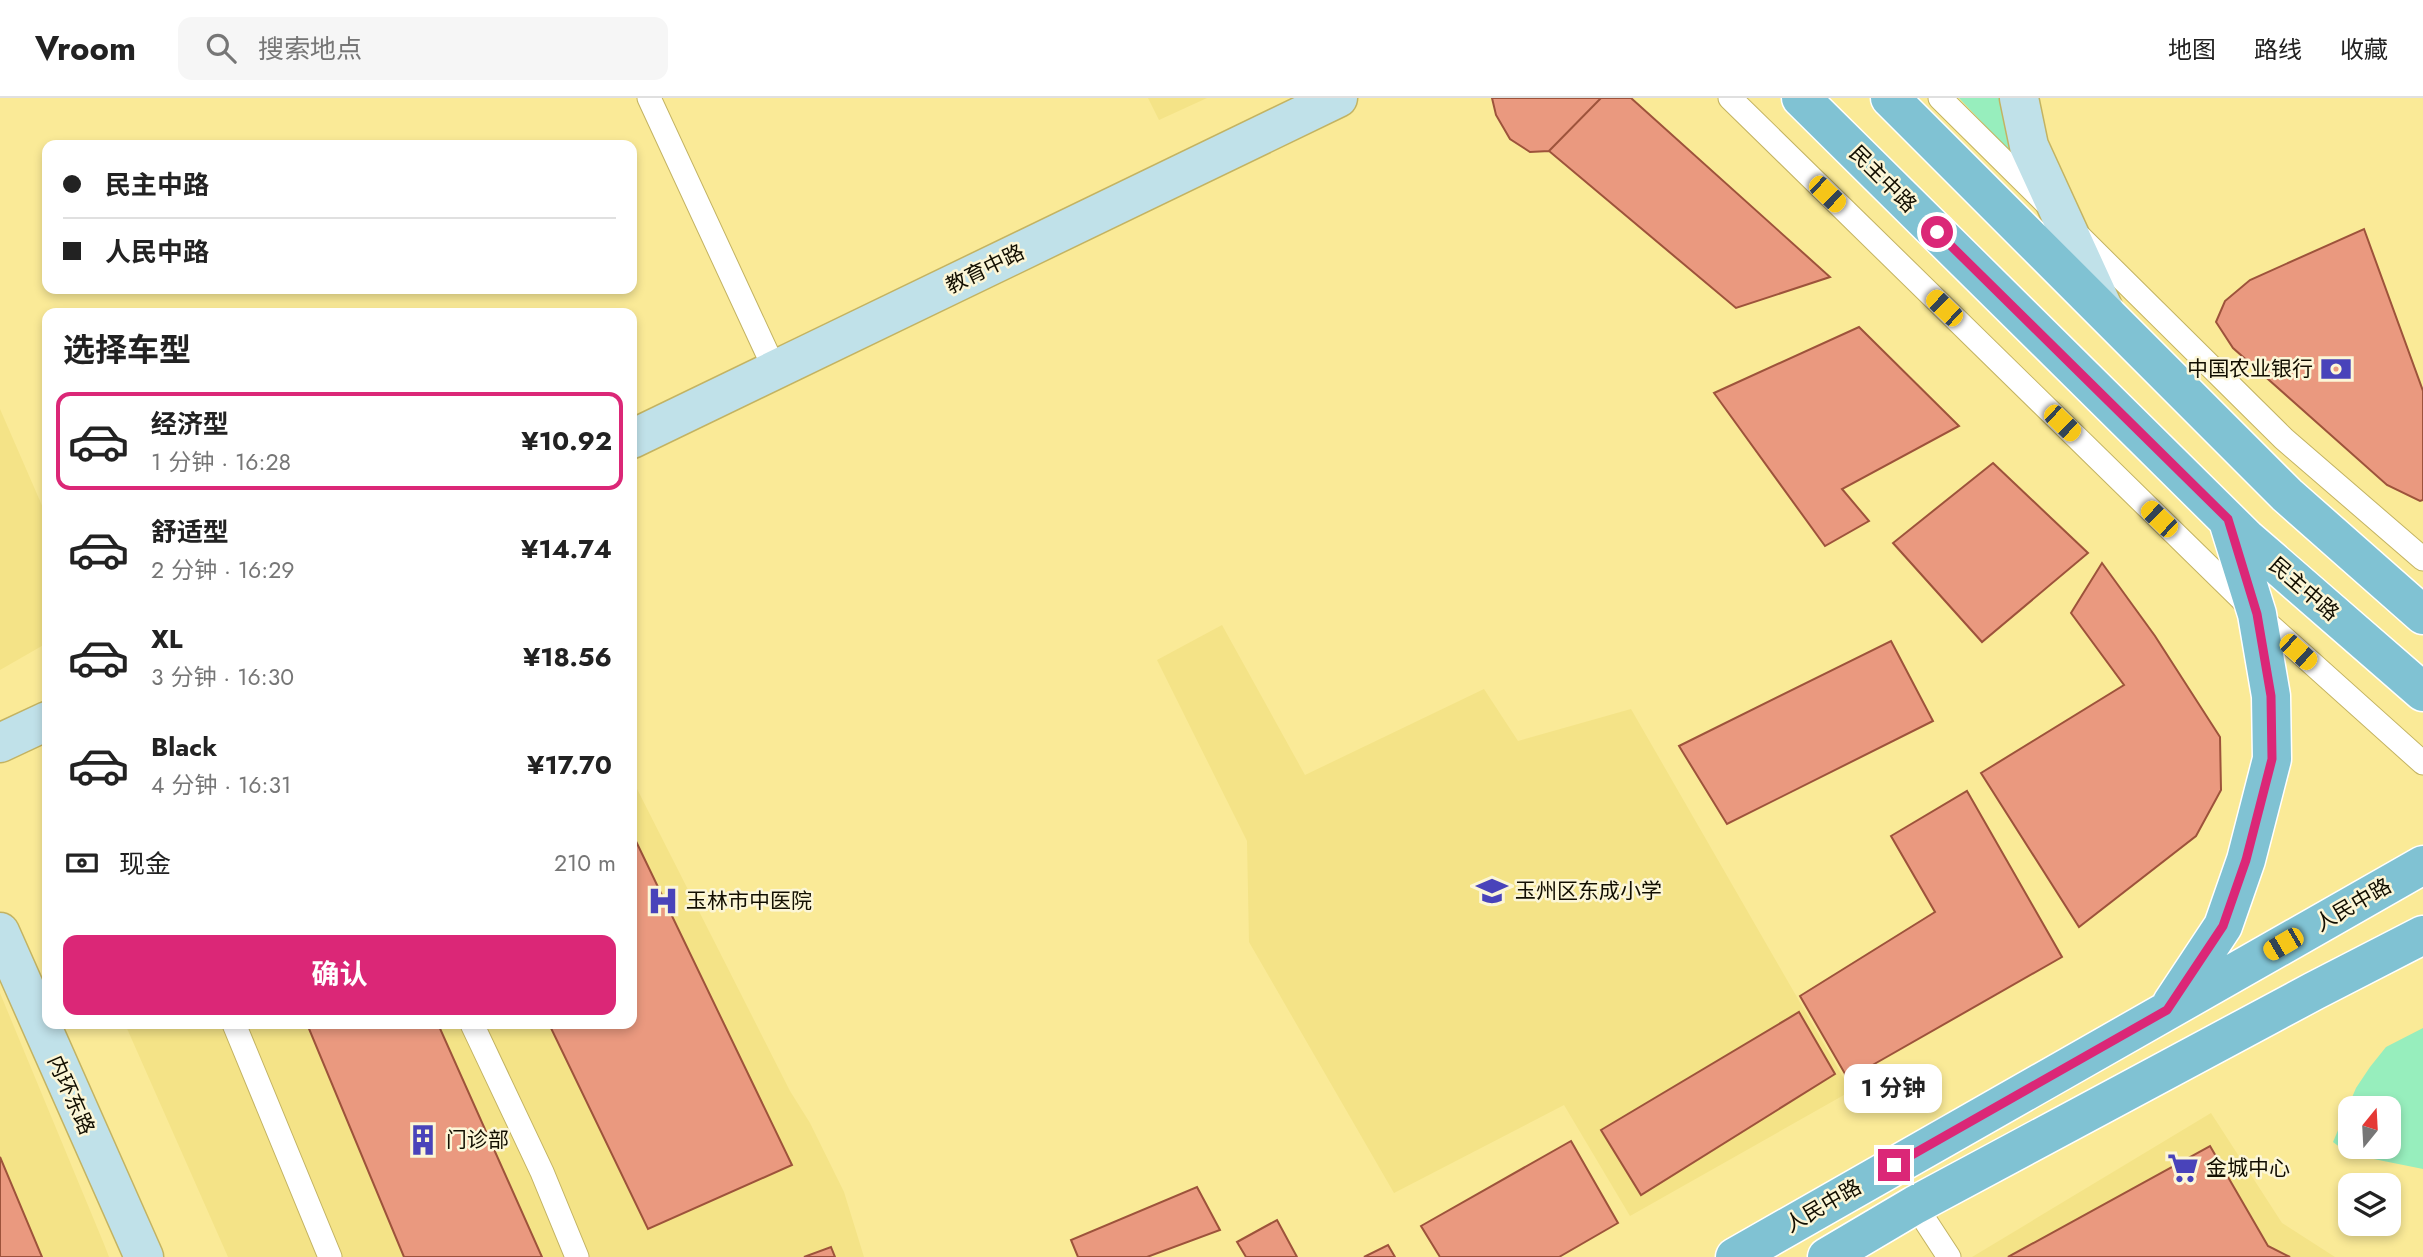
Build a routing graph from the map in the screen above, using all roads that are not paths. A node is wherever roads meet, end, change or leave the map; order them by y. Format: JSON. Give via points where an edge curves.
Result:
{"nodes":[{"id":1,"x":649,"y":98,"type":"edge"},
{"id":2,"x":1338,"y":98,"type":"edge"},
{"id":3,"x":1730,"y":98,"type":"edge"},
{"id":4,"x":1801,"y":98,"type":"edge"},
{"id":5,"x":1890,"y":98,"type":"edge"},
{"id":6,"x":1940,"y":98,"type":"edge"},
{"id":7,"x":2019,"y":98,"type":"edge"},
{"id":8,"x":2063,"y":219,"type":"junction"},
{"id":9,"x":2106,"y":314,"type":"junction"},
{"id":10,"x":775,"y":370,"type":"junction"},
{"id":11,"x":637,"y":437,"type":"edge"},
{"id":12,"x":2228,"y":519,"type":"junction"},
{"id":13,"x":2423,"y":559,"type":"edge"},
{"id":14,"x":2414,"y":604,"type":"edge"},
{"id":15,"x":2257,"y":614,"type":"junction"},
{"id":16,"x":2423,"y":692,"type":"edge"},
{"id":17,"x":42,"y":723,"type":"edge"},
{"id":18,"x":0,"y":744,"type":"edge"},
{"id":19,"x":2423,"y":763,"type":"edge"},
{"id":20,"x":2423,"y":865,"type":"edge"},
{"id":21,"x":0,"y":932,"type":"edge"},
{"id":22,"x":2423,"y":935,"type":"edge"},
{"id":23,"x":2423,"y":958,"type":"edge"},
{"id":24,"x":2314,"y":991,"type":"junction"},
{"id":25,"x":40,"y":999,"type":"edge"},
{"id":26,"x":2167,"y":1010,"type":"junction"},
{"id":27,"x":52,"y":1029,"type":"edge"},
{"id":28,"x":236,"y":1029,"type":"edge"},
{"id":29,"x":474,"y":1029,"type":"edge"},
{"id":30,"x":1915,"y":1205,"type":"junction"},
{"id":31,"x":144,"y":1257,"type":"edge"},
{"id":32,"x":330,"y":1257,"type":"edge"},
{"id":33,"x":577,"y":1257,"type":"edge"},
{"id":34,"x":1735,"y":1257,"type":"edge"},
{"id":35,"x":1827,"y":1257,"type":"edge"},
{"id":36,"x":1949,"y":1257,"type":"edge"}],
"edges":[{"from":1,"to":10,"type":"lane"},
{"from":2,"to":10,"type":"main road","name":"教育中路"},
{"from":3,"to":15,"type":"lane"},
{"from":4,"to":12,"type":"main road","name":"民主中路"},
{"from":5,"to":9,"type":"main road"},
{"from":6,"to":8,"type":"lane"},
{"from":7,"to":8,"type":"main road","via":[[2029,146]]},
{"from":8,"to":9,"type":"main road"},
{"from":8,"to":13,"type":"lane","via":[[2284,439]]},
{"from":9,"to":14,"type":"main road","via":[[2287,495]]},
{"from":10,"to":11,"type":"main road","name":"教育中路"},
{"from":12,"to":15,"type":"main road"},
{"from":12,"to":16,"type":"main road","name":"民主中路"},
{"from":15,"to":19,"type":"lane"},
{"from":15,"to":26,"type":"main road","via":[[2271,696],[2272,759],[2223,926]]},
{"from":17,"to":18,"type":"main road"},
{"from":20,"to":26,"type":"main road","name":"人民中路"},
{"from":21,"to":25,"type":"main road","name":"内环东路"},
{"from":22,"to":24,"type":"main road"},
{"from":23,"to":24,"type":"main road"},
{"from":24,"to":30,"type":"main road"},
{"from":26,"to":34,"type":"main road","name":"人民中路"},
{"from":27,"to":31,"type":"main road","name":"内环东路"},
{"from":28,"to":32,"type":"lane"},
{"from":29,"to":33,"type":"lane"},
{"from":30,"to":35,"type":"main road"},
{"from":30,"to":36,"type":"lane"}]}
